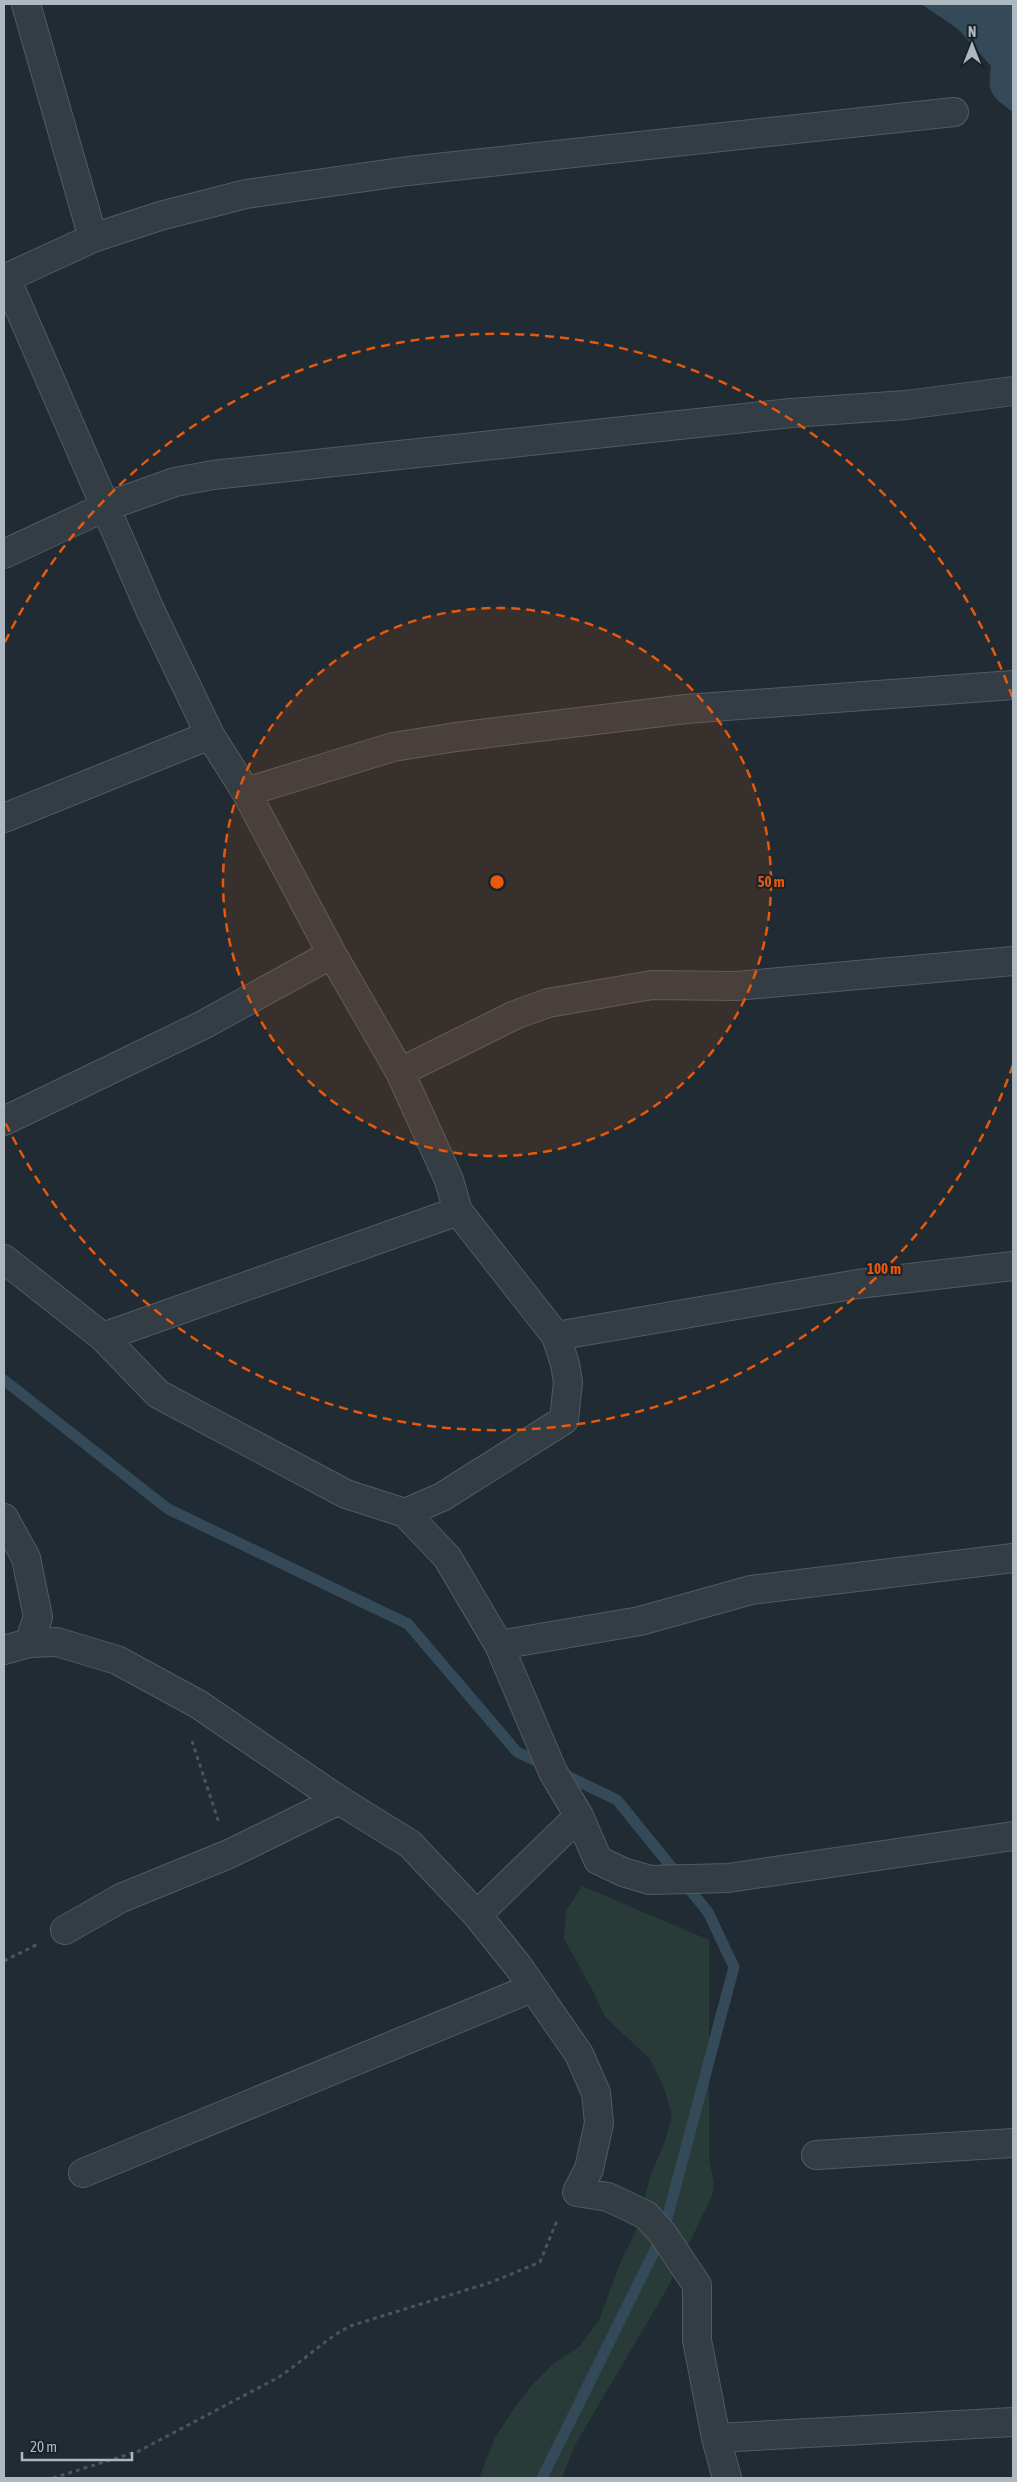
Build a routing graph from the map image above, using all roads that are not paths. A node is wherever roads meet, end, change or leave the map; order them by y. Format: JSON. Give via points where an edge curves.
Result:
{"nodes":[{"id":1,"x":26,"y":4,"type":"edge"},
{"id":2,"x":954,"y":112,"type":"dead end"},
{"id":3,"x":93,"y":238,"type":"junction"},
{"id":4,"x":5,"y":278,"type":"edge"},
{"id":5,"x":1013,"y":391,"type":"edge"},
{"id":6,"x":105,"y":507,"type":"junction"},
{"id":7,"x":4,"y":554,"type":"edge"},
{"id":8,"x":1013,"y":684,"type":"edge"},
{"id":9,"x":210,"y":735,"type":"junction"},
{"id":10,"x":246,"y":792,"type":"junction"},
{"id":11,"x":4,"y":818,"type":"edge"},
{"id":12,"x":332,"y":954,"type":"junction"},
{"id":13,"x":1013,"y":961,"type":"edge"},
{"id":14,"x":400,"y":1072,"type":"junction"},
{"id":15,"x":4,"y":1121,"type":"edge"},
{"id":16,"x":458,"y":1211,"type":"junction"},
{"id":17,"x":4,"y":1259,"type":"edge"},
{"id":18,"x":1013,"y":1266,"type":"edge"},
{"id":19,"x":556,"y":1336,"type":"junction"},
{"id":20,"x":103,"y":1338,"type":"junction"},
{"id":21,"x":405,"y":1513,"type":"junction"},
{"id":22,"x":4,"y":1518,"type":"edge"},
{"id":23,"x":1013,"y":1558,"type":"edge"},
{"id":24,"x":499,"y":1645,"type":"junction"},
{"id":25,"x":16,"y":1646,"type":"edge"},
{"id":26,"x":339,"y":1800,"type":"junction"},
{"id":27,"x":579,"y":1816,"type":"junction"},
{"id":28,"x":1013,"y":1836,"type":"edge"},
{"id":29,"x":477,"y":1915,"type":"junction"},
{"id":30,"x":65,"y":1930,"type":"dead end"},
{"id":31,"x":532,"y":1988,"type":"junction"},
{"id":32,"x":1013,"y":2143,"type":"edge"},
{"id":33,"x":816,"y":2155,"type":"dead end"},
{"id":34,"x":83,"y":2173,"type":"dead end"},
{"id":35,"x":1013,"y":2422,"type":"edge"},
{"id":36,"x":716,"y":2438,"type":"junction"},
{"id":37,"x":727,"y":2478,"type":"edge"}],
"edges":[{"from":1,"to":3,"type":"street"},
{"from":2,"to":3,"type":"street","via":[[408,172],[246,194],[160,216]]},
{"from":3,"to":4,"type":"street"},
{"from":4,"to":6,"type":"street"},
{"from":5,"to":6,"type":"street","via":[[906,406],[791,413],[261,468],[175,482]]},
{"from":6,"to":7,"type":"street"},
{"from":6,"to":9,"type":"street"},
{"from":8,"to":10,"type":"street","via":[[686,709],[456,737],[393,748]]},
{"from":9,"to":10,"type":"street"},
{"from":9,"to":11,"type":"street"},
{"from":10,"to":12,"type":"street"},
{"from":12,"to":14,"type":"street"},
{"from":12,"to":15,"type":"street","via":[[203,1025]]},
{"from":13,"to":14,"type":"street","via":[[736,986],[652,985],[558,1002],[515,1015]]},
{"from":14,"to":16,"type":"street","via":[[448,1180]]},
{"from":16,"to":19,"type":"street"},
{"from":16,"to":20,"type":"street"},
{"from":17,"to":20,"type":"street"},
{"from":18,"to":19,"type":"street","via":[[858,1284]]},
{"from":19,"to":21,"type":"street","via":[[568,1382],[564,1420],[442,1497]]},
{"from":20,"to":21,"type":"street","via":[[158,1394],[346,1494]]},
{"from":21,"to":24,"type":"street","via":[[447,1557]]},
{"from":22,"to":25,"type":"street","via":[[26,1558],[38,1617]]},
{"from":23,"to":24,"type":"street","via":[[751,1590],[640,1621]]},
{"from":24,"to":27,"type":"street","via":[[553,1772]]},
{"from":25,"to":26,"type":"street","via":[[57,1642],[118,1660],[198,1704]]},
{"from":26,"to":29,"type":"street","via":[[410,1844]]},
{"from":26,"to":30,"type":"street","via":[[229,1854],[121,1898]]},
{"from":27,"to":28,"type":"street","via":[[598,1860],[623,1872],[660,1880],[728,1878]]},
{"from":27,"to":29,"type":"street"},
{"from":29,"to":31,"type":"street"},
{"from":31,"to":34,"type":"street"},
{"from":31,"to":36,"type":"street","via":[[579,2054],[596,2093],[598,2123],[595,2144],[589,2169],[577,2192],[608,2197],[646,2215],[660,2230],[696,2285],[696,2340]]},
{"from":32,"to":33,"type":"street"},
{"from":35,"to":36,"type":"street"},
{"from":36,"to":37,"type":"street"}]}
